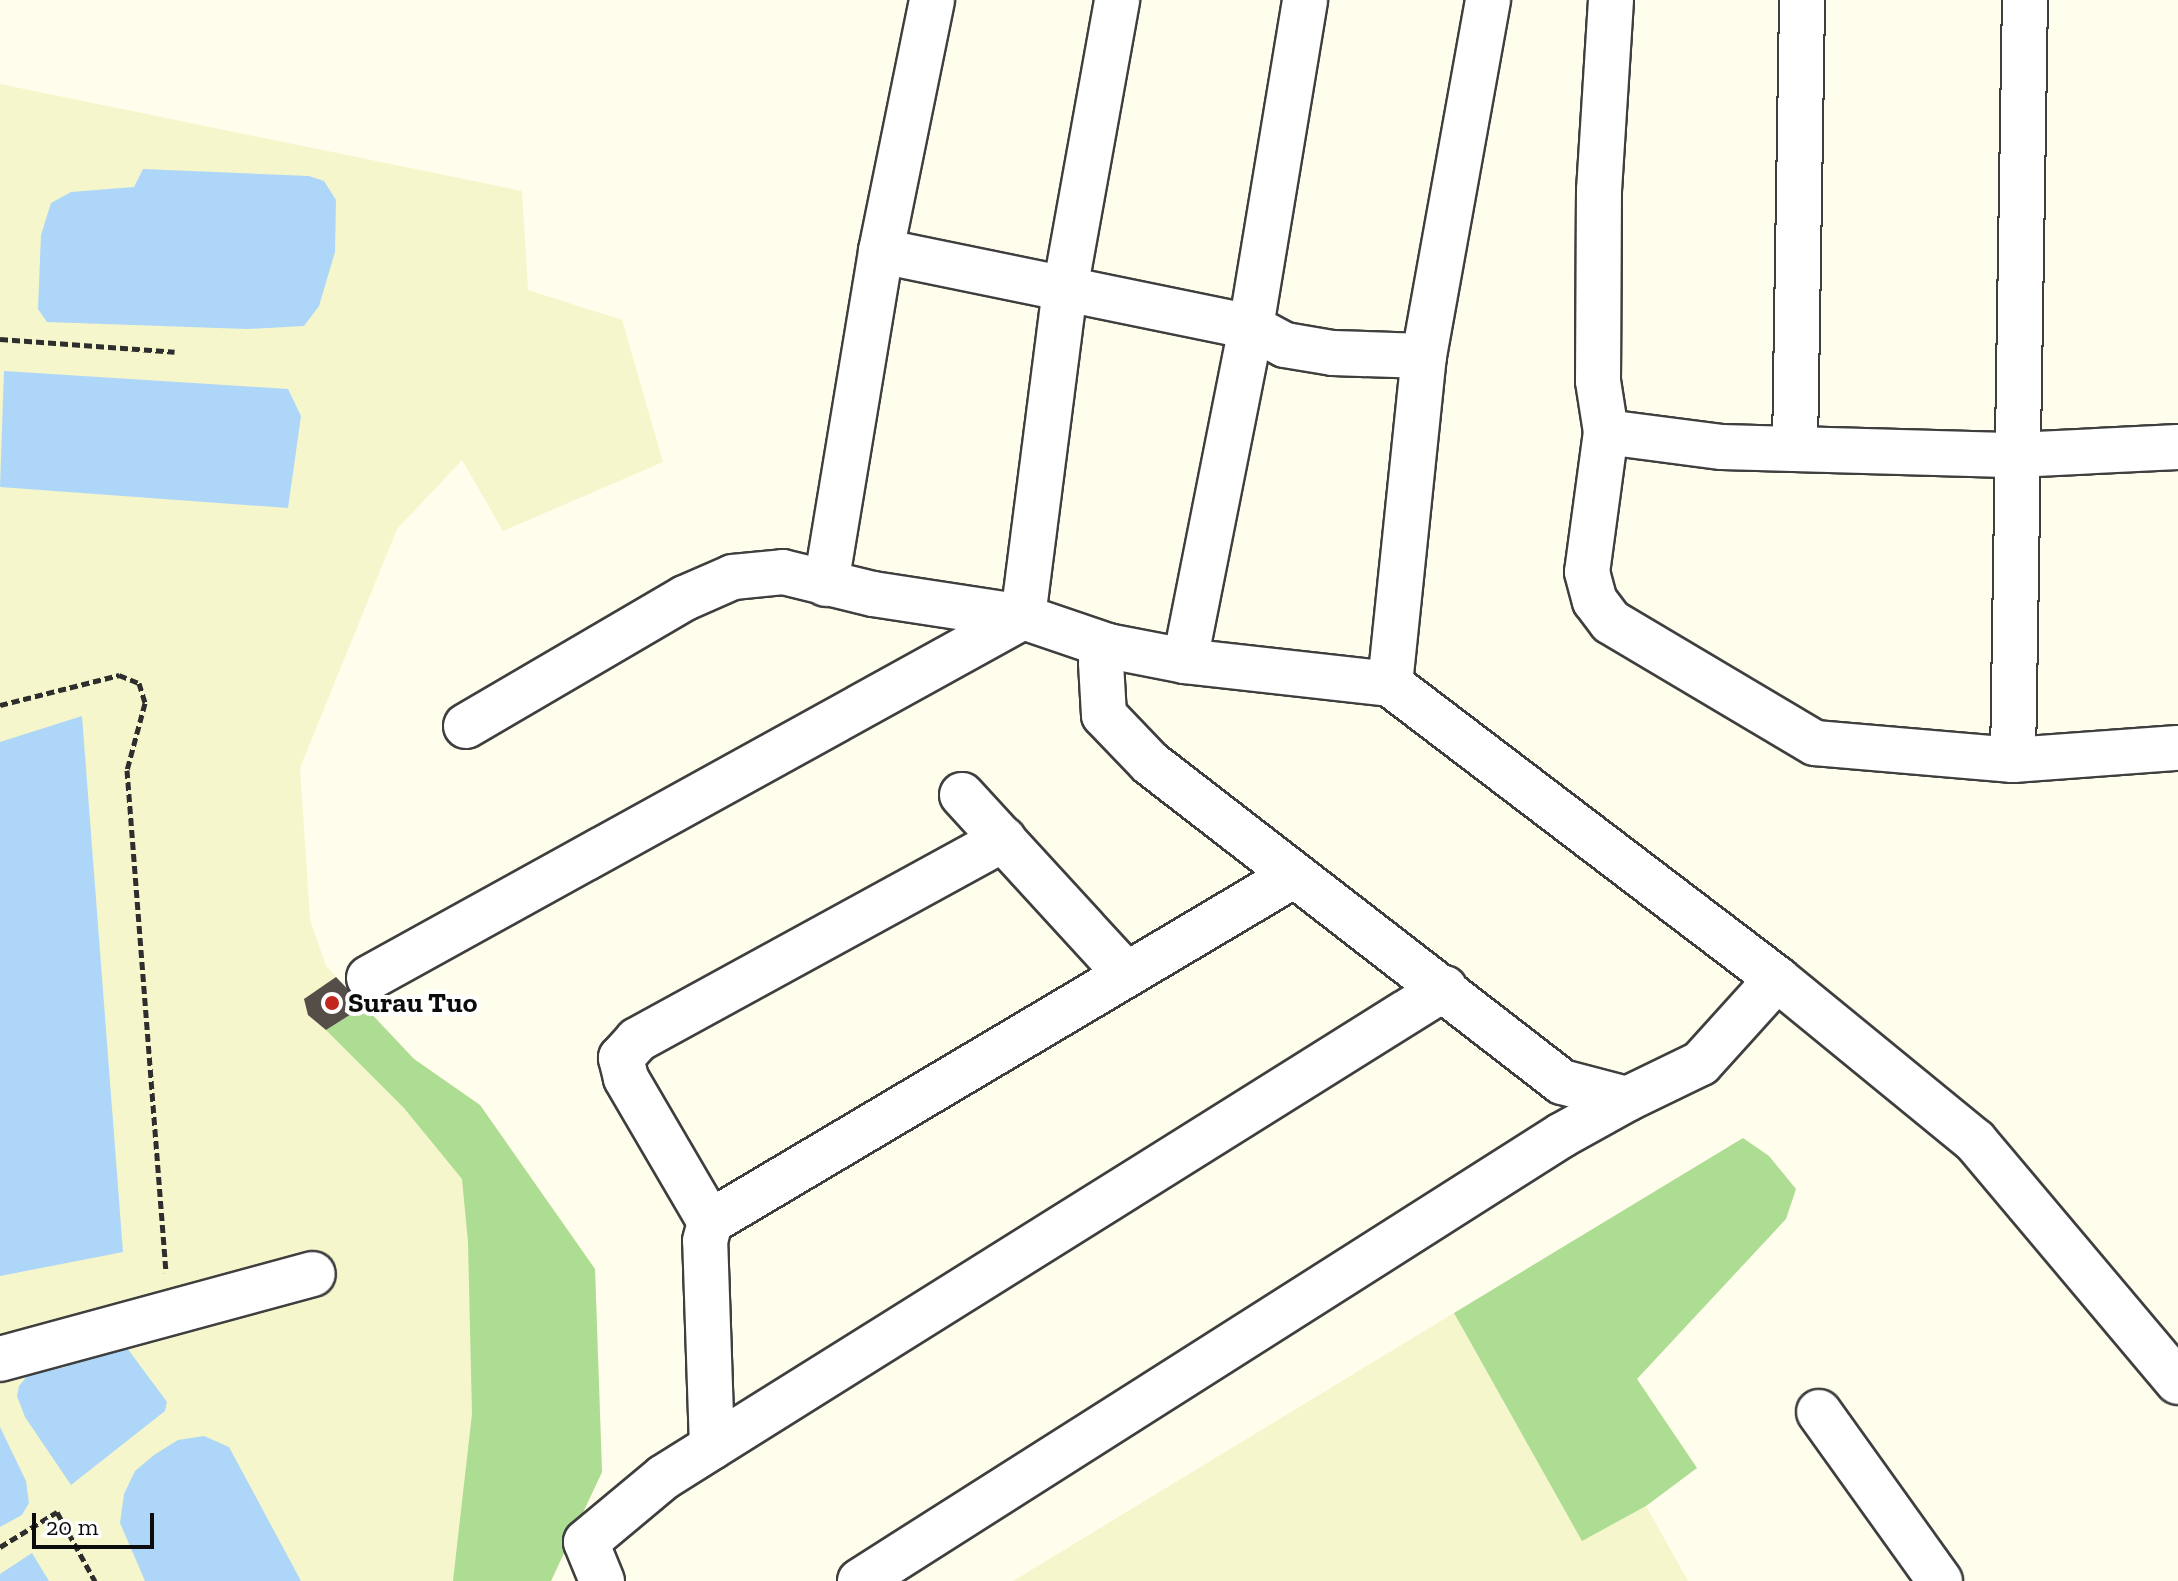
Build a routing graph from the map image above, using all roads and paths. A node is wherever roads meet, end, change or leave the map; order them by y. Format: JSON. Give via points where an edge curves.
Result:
{"nodes":[{"id":1,"x":932,"y":0,"type":"edge"},
{"id":2,"x":1117,"y":0,"type":"edge"},
{"id":3,"x":1305,"y":0,"type":"edge"},
{"id":4,"x":1488,"y":0,"type":"edge"},
{"id":5,"x":1611,"y":0,"type":"edge"},
{"id":6,"x":1802,"y":0,"type":"edge"},
{"id":7,"x":2025,"y":0,"type":"edge"},
{"id":8,"x":881,"y":251,"type":"junction"},
{"id":9,"x":1065,"y":290,"type":"junction"},
{"id":10,"x":1251,"y":327,"type":"junction"},
{"id":11,"x":0,"y":339,"type":"edge"},
{"id":12,"x":175,"y":352,"type":"dead end"},
{"id":13,"x":1424,"y":356,"type":"junction"},
{"id":14,"x":1606,"y":432,"type":"junction"},
{"id":15,"x":2178,"y":447,"type":"edge"},
{"id":16,"x":1795,"y":449,"type":"junction"},
{"id":17,"x":2016,"y":455,"type":"junction"},
{"id":18,"x":826,"y":584,"type":"junction"},
{"id":19,"x":1023,"y":617,"type":"junction"},
{"id":20,"x":1108,"y":646,"type":"junction"},
{"id":21,"x":1185,"y":661,"type":"junction"},
{"id":22,"x":1390,"y":684,"type":"junction"},
{"id":23,"x":0,"y":705,"type":"edge"},
{"id":24,"x":466,"y":726,"type":"dead end"},
{"id":25,"x":2178,"y":748,"type":"edge"},
{"id":26,"x":2013,"y":760,"type":"junction"},
{"id":27,"x":962,"y":795,"type":"dead end"},
{"id":28,"x":1004,"y":839,"type":"junction"},
{"id":29,"x":1291,"y":877,"type":"junction"},
{"id":30,"x":1124,"y":972,"type":"junction"},
{"id":31,"x":369,"y":978,"type":"dead end"},
{"id":32,"x":1777,"y":979,"type":"junction"},
{"id":33,"x":1445,"y":988,"type":"junction"},
{"id":34,"x":1627,"y":1099,"type":"junction"},
{"id":35,"x":710,"y":1222,"type":"junction"},
{"id":36,"x":313,"y":1274,"type":"dead end"},
{"id":37,"x":170,"y":1313,"type":"junction"},
{"id":38,"x":0,"y":1359,"type":"edge"},
{"id":39,"x":2178,"y":1382,"type":"edge"},
{"id":40,"x":1819,"y":1412,"type":"dead end"},
{"id":41,"x":712,"y":1447,"type":"junction"},
{"id":42,"x":0,"y":1547,"type":"edge"},
{"id":43,"x":95,"y":1581,"type":"edge"},
{"id":44,"x":602,"y":1581,"type":"edge"},
{"id":45,"x":860,"y":1581,"type":"edge"},
{"id":46,"x":1940,"y":1581,"type":"edge"}],
"edges":[{"from":1,"to":8,"type":"street"},
{"from":2,"to":9,"type":"street"},
{"from":3,"to":10,"type":"street"},
{"from":4,"to":13,"type":"street"},
{"from":5,"to":14,"type":"street","via":[[1599,190],[1598,381]]},
{"from":6,"to":16,"type":"street"},
{"from":7,"to":17,"type":"street"},
{"from":8,"to":9,"type":"street"},
{"from":8,"to":18,"type":"street"},
{"from":9,"to":10,"type":"street"},
{"from":9,"to":19,"type":"street"},
{"from":10,"to":13,"type":"street","via":[[1285,345]]},
{"from":10,"to":21,"type":"street"},
{"from":11,"to":12,"type":"path"},
{"from":13,"to":22,"type":"street"},
{"from":14,"to":16,"type":"street","via":[[1722,447]]},
{"from":14,"to":26,"type":"street","via":[[1587,572],[1595,601],[1611,622],[1815,743]]},
{"from":15,"to":17,"type":"street"},
{"from":16,"to":17,"type":"street"},
{"from":17,"to":26,"type":"street"},
{"from":18,"to":19,"type":"street"},
{"from":18,"to":24,"type":"street","via":[[783,572],[733,577],[685,598]]},
{"from":19,"to":20,"type":"street"},
{"from":19,"to":31,"type":"street"},
{"from":20,"to":21,"type":"street"},
{"from":20,"to":29,"type":"street","via":[[1101,663],[1104,715],[1150,763]]},
{"from":21,"to":22,"type":"street"},
{"from":22,"to":32,"type":"street"},
{"from":23,"to":37,"type":"path","via":[[119,675],[139,683],[145,703],[127,770]]},
{"from":25,"to":26,"type":"street"},
{"from":27,"to":28,"type":"street"},
{"from":28,"to":30,"type":"street"},
{"from":28,"to":35,"type":"street","via":[[637,1040],[621,1058],[626,1078]]},
{"from":29,"to":30,"type":"street"},
{"from":29,"to":33,"type":"street"},
{"from":30,"to":35,"type":"street"},
{"from":32,"to":34,"type":"street","via":[[1701,1063]]},
{"from":32,"to":39,"type":"street","via":[[1975,1141]]},
{"from":33,"to":34,"type":"street","via":[[1562,1082]]},
{"from":33,"to":41,"type":"street"},
{"from":34,"to":45,"type":"street","via":[[1562,1135]]},
{"from":35,"to":41,"type":"street","via":[[705,1241]]},
{"from":36,"to":37,"type":"street"},
{"from":37,"to":38,"type":"street"},
{"from":40,"to":46,"type":"street"},
{"from":41,"to":44,"type":"street","via":[[664,1477],[586,1542]]},
{"from":42,"to":43,"type":"path","via":[[57,1512]]}]}
